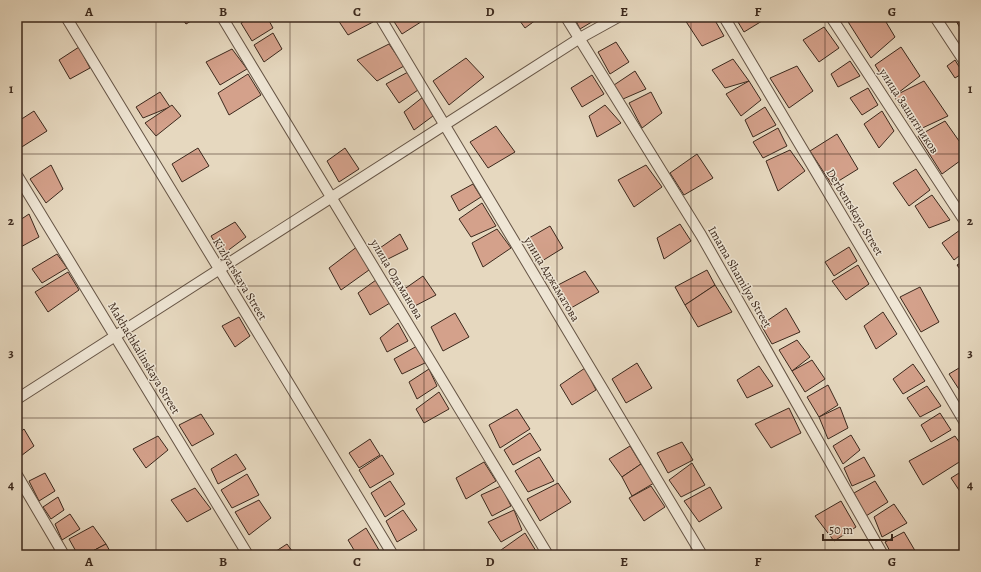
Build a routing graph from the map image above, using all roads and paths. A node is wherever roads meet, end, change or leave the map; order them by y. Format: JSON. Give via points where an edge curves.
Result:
{"nodes":[{"id":1,"x":66,"y":17,"type":"edge"},
{"id":2,"x":222,"y":17,"type":"edge"},
{"id":3,"x":380,"y":17,"type":"edge"},
{"id":4,"x":566,"y":17,"type":"edge"},
{"id":5,"x":618,"y":17,"type":"edge"},
{"id":6,"x":724,"y":17,"type":"edge"},
{"id":7,"x":832,"y":17,"type":"edge"},
{"id":8,"x":935,"y":17,"type":"edge"},
{"id":9,"x":580,"y":38,"type":"junction"},
{"id":10,"x":964,"y":61,"type":"edge"},
{"id":11,"x":445,"y":125,"type":"junction"},
{"id":12,"x":17,"y":175,"type":"edge"},
{"id":13,"x":332,"y":197,"type":"junction"},
{"id":14,"x":964,"y":220,"type":"edge"},
{"id":15,"x":219,"y":269,"type":"junction"},
{"id":16,"x":115,"y":336,"type":"junction"},
{"id":17,"x":17,"y":399,"type":"edge"},
{"id":18,"x":964,"y":421,"type":"edge"},
{"id":19,"x":17,"y":475,"type":"edge"},
{"id":20,"x":64,"y":555,"type":"edge"},
{"id":21,"x":248,"y":555,"type":"edge"},
{"id":22,"x":392,"y":555,"type":"edge"},
{"id":23,"x":548,"y":555,"type":"edge"},
{"id":24,"x":702,"y":555,"type":"edge"},
{"id":25,"x":883,"y":555,"type":"edge"}],
"edges":[{"from":1,"to":15,"type":"street","name":"Kizlyarskaya Street"},
{"from":2,"to":13,"type":"street","name":"улица Одаманова"},
{"from":3,"to":11,"type":"street","name":"улица Аджаматова"},
{"from":4,"to":9,"type":"street","name":"Imama Shamilya Street"},
{"from":5,"to":9,"type":"street"},
{"from":6,"to":18,"type":"street","name":"Derbentskaya Street"},
{"from":7,"to":14,"type":"street","name":"улица Защитников"},
{"from":8,"to":10,"type":"street"},
{"from":9,"to":11,"type":"street"},
{"from":9,"to":25,"type":"street","name":"Imama Shamilya Street","via":[[701,235]]},
{"from":11,"to":13,"type":"street"},
{"from":11,"to":24,"type":"street","name":"улица Аджаматова"},
{"from":12,"to":16,"type":"street","name":"Makhachkalinskaya Street"},
{"from":13,"to":15,"type":"street"},
{"from":13,"to":23,"type":"street","name":"улица Одаманова"},
{"from":15,"to":16,"type":"street"},
{"from":15,"to":22,"type":"street","name":"Kizlyarskaya Street"},
{"from":16,"to":17,"type":"street"},
{"from":16,"to":21,"type":"street","name":"Makhachkalinskaya Street"},
{"from":19,"to":20,"type":"street"}]}
